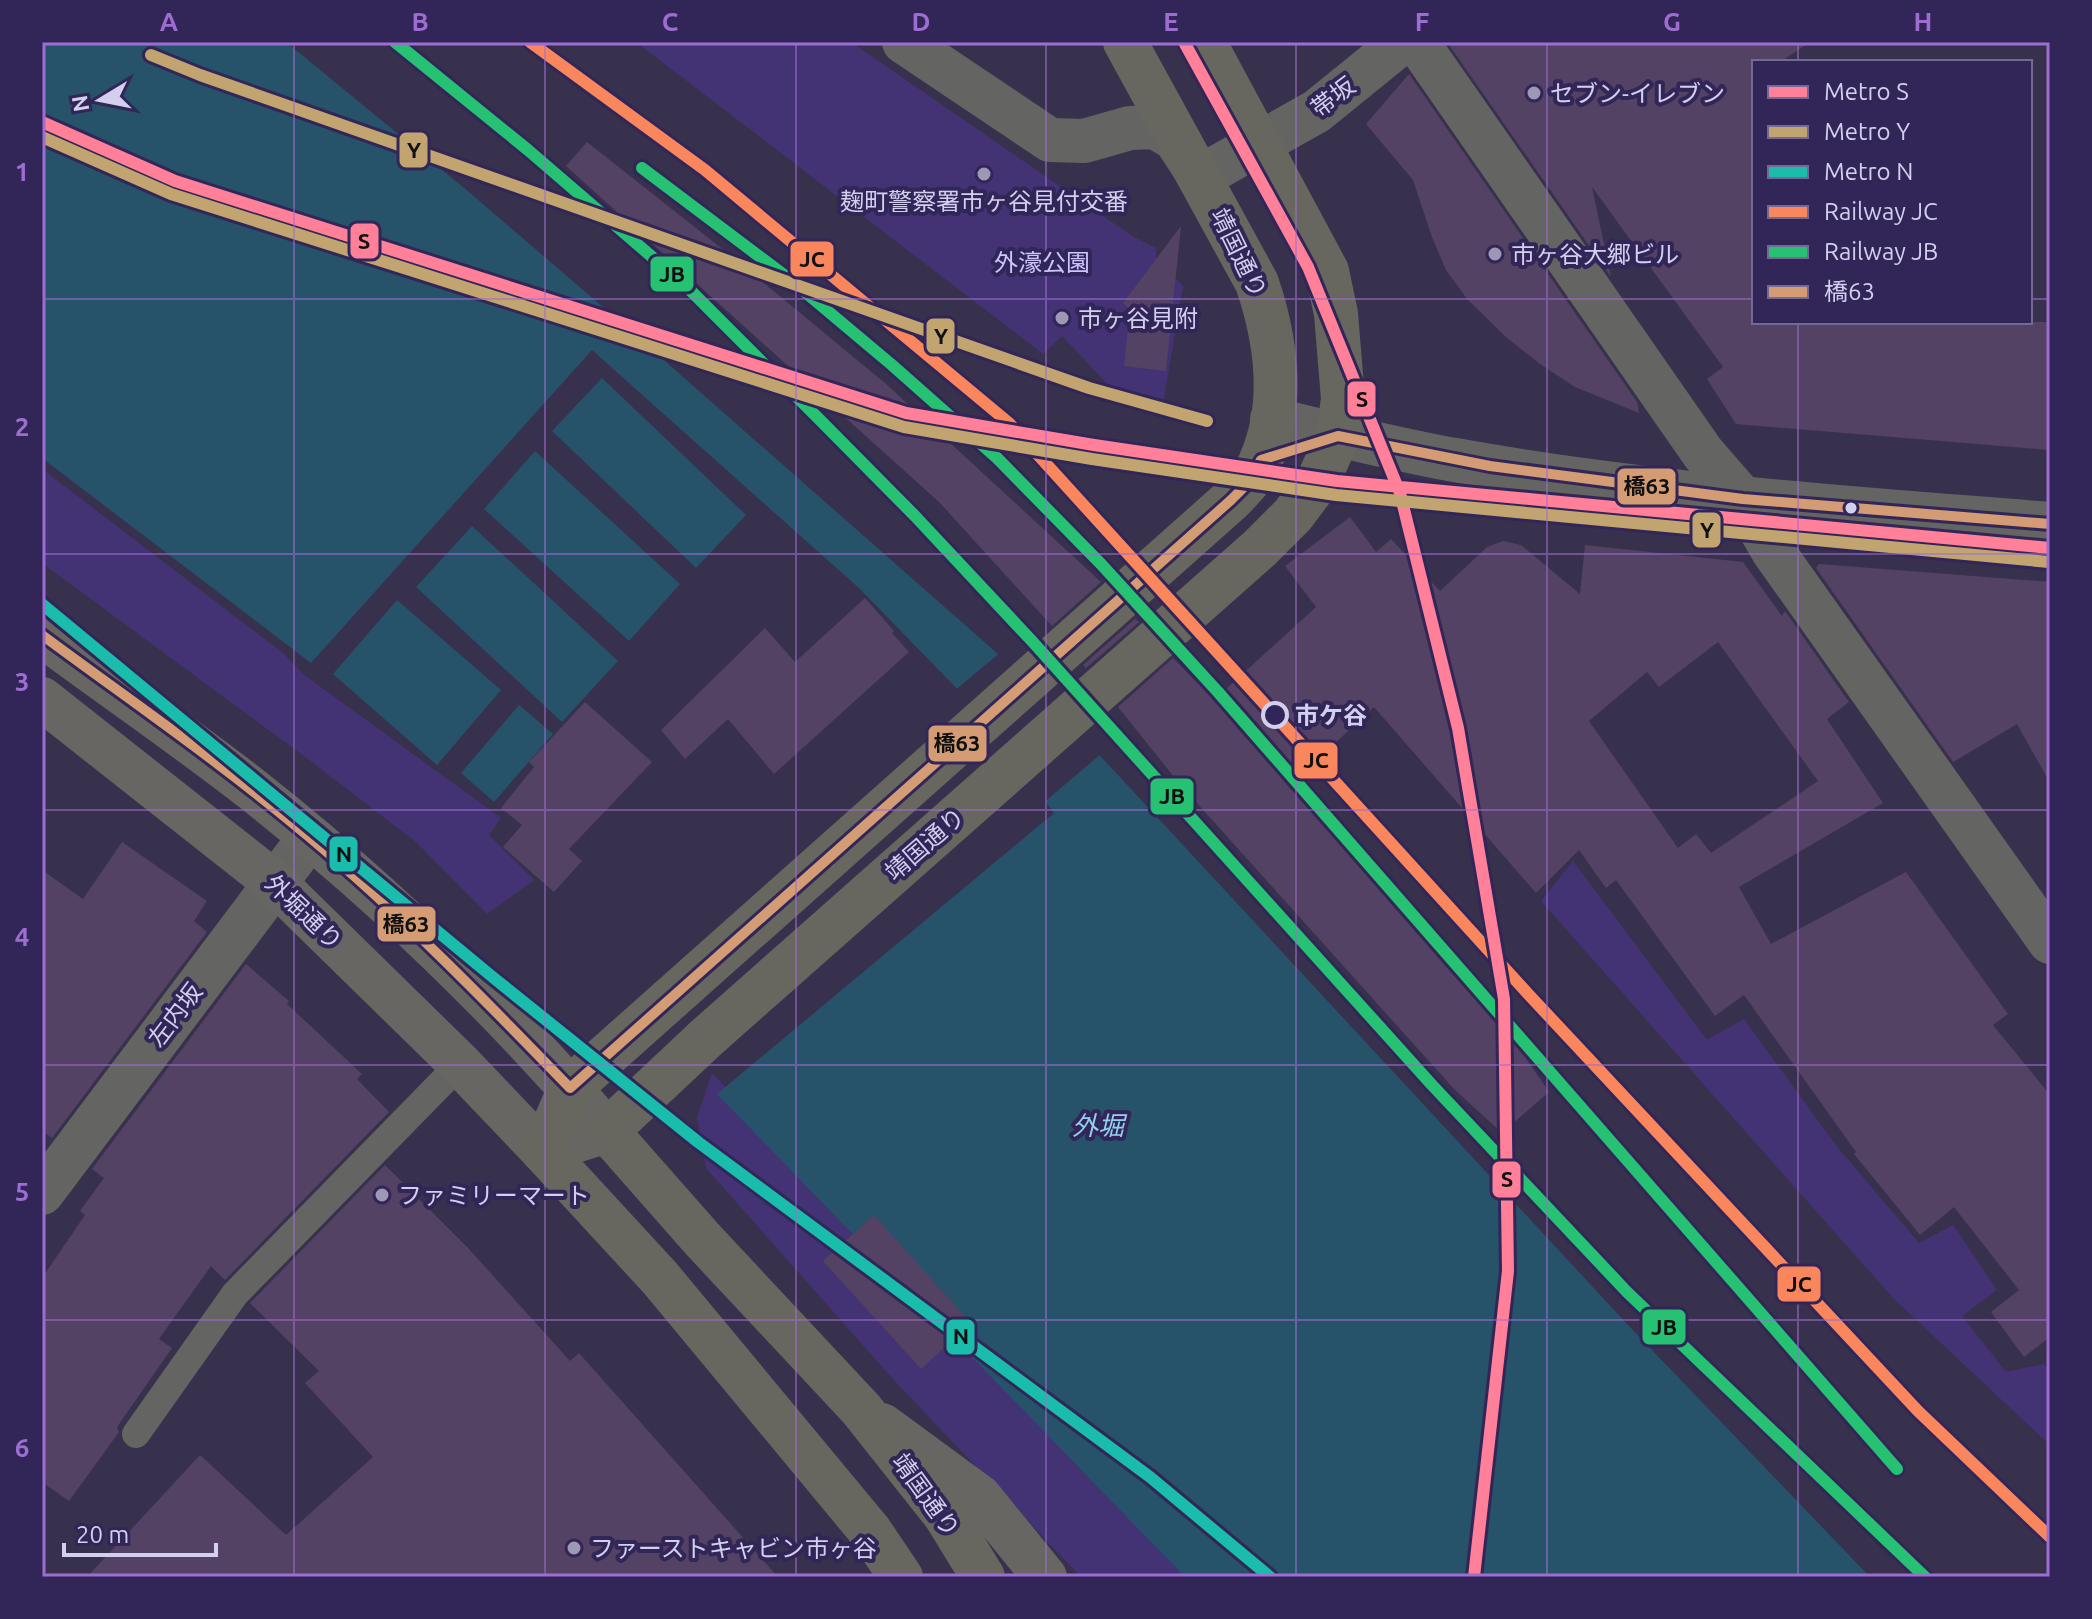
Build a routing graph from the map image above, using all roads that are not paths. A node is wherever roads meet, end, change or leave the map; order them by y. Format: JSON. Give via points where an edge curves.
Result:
{"nodes":[{"id":1,"x":904,"y":42,"type":"edge"},
{"id":2,"x":1125,"y":42,"type":"edge"},
{"id":3,"x":1204,"y":42,"type":"edge"},
{"id":4,"x":1402,"y":42,"type":"edge"},
{"id":5,"x":1417,"y":42,"type":"edge"},
{"id":6,"x":1259,"y":144,"type":"junction"},
{"id":7,"x":1200,"y":177,"type":"junction"},
{"id":8,"x":1338,"y":436,"type":"junction"},
{"id":9,"x":1267,"y":440,"type":"junction"},
{"id":10,"x":1743,"y":499,"type":"junction"},
{"id":11,"x":2050,"y":524,"type":"edge"},
{"id":12,"x":42,"y":635,"type":"edge"},
{"id":13,"x":42,"y":699,"type":"edge"},
{"id":14,"x":310,"y":837,"type":"junction"},
{"id":15,"x":274,"y":882,"type":"junction"},
{"id":16,"x":2050,"y":942,"type":"edge"},
{"id":17,"x":460,"y":1064,"type":"junction"},
{"id":18,"x":570,"y":1088,"type":"junction"},
{"id":19,"x":607,"y":1131,"type":"junction"},
{"id":20,"x":543,"y":1151,"type":"junction"},
{"id":21,"x":42,"y":1193,"type":"edge"},
{"id":22,"x":861,"y":1409,"type":"junction"},
{"id":23,"x":136,"y":1434,"type":"dead end"},
{"id":24,"x":901,"y":1577,"type":"edge"},
{"id":25,"x":983,"y":1577,"type":"edge"},
{"id":26,"x":1045,"y":1577,"type":"edge"}],
"edges":[{"from":1,"to":7,"type":"street","via":[[1050,140],[1084,141],[1155,127],[1175,139]]},
{"from":2,"to":7,"type":"main road","name":"靖国通り"},
{"from":3,"to":6,"type":"main road","name":"靖国通り"},
{"from":4,"to":6,"type":"street","name":"帯坂","via":[[1317,111]]},
{"from":5,"to":10,"type":"street","via":[[1703,453]]},
{"from":6,"to":7,"type":"street","name":"帯坂"},
{"from":6,"to":8,"type":"main road","name":"靖国通り","via":[[1327,271],[1341,360]]},
{"from":7,"to":9,"type":"main road","name":"靖国通り","via":[[1257,283],[1268,315],[1275,386]]},
{"from":8,"to":9,"type":"street"},
{"from":8,"to":10,"type":"street","via":[[1490,466]]},
{"from":8,"to":19,"type":"main road","name":"靖国通り","via":[[1317,483],[1260,548]]},
{"from":9,"to":18,"type":"main road","via":[[1249,482],[1226,504]]},
{"from":10,"to":11,"type":"street"},
{"from":10,"to":16,"type":"street","via":[[1773,551]]},
{"from":12,"to":14,"type":"main road"},
{"from":13,"to":15,"type":"main road","name":"外堀通り"},
{"from":14,"to":15,"type":"street","name":"左内坂"},
{"from":14,"to":18,"type":"main road","via":[[435,949]]},
{"from":15,"to":17,"type":"main road","name":"外堀通り"},
{"from":15,"to":21,"type":"street","name":"左内坂"},
{"from":17,"to":20,"type":"main road","name":"外堀通り"},
{"from":17,"to":23,"type":"lane","via":[[235,1294]]},
{"from":18,"to":19,"type":"main road"},
{"from":18,"to":20,"type":"main road"},
{"from":19,"to":20,"type":"main road"},
{"from":19,"to":22,"type":"main road","name":"靖国通り"},
{"from":20,"to":24,"type":"main road","via":[[660,1278],[870,1531]]},
{"from":22,"to":25,"type":"main road","name":"靖国通り","via":[[945,1515]]},
{"from":22,"to":26,"type":"main road","via":[[980,1497]]}]}
